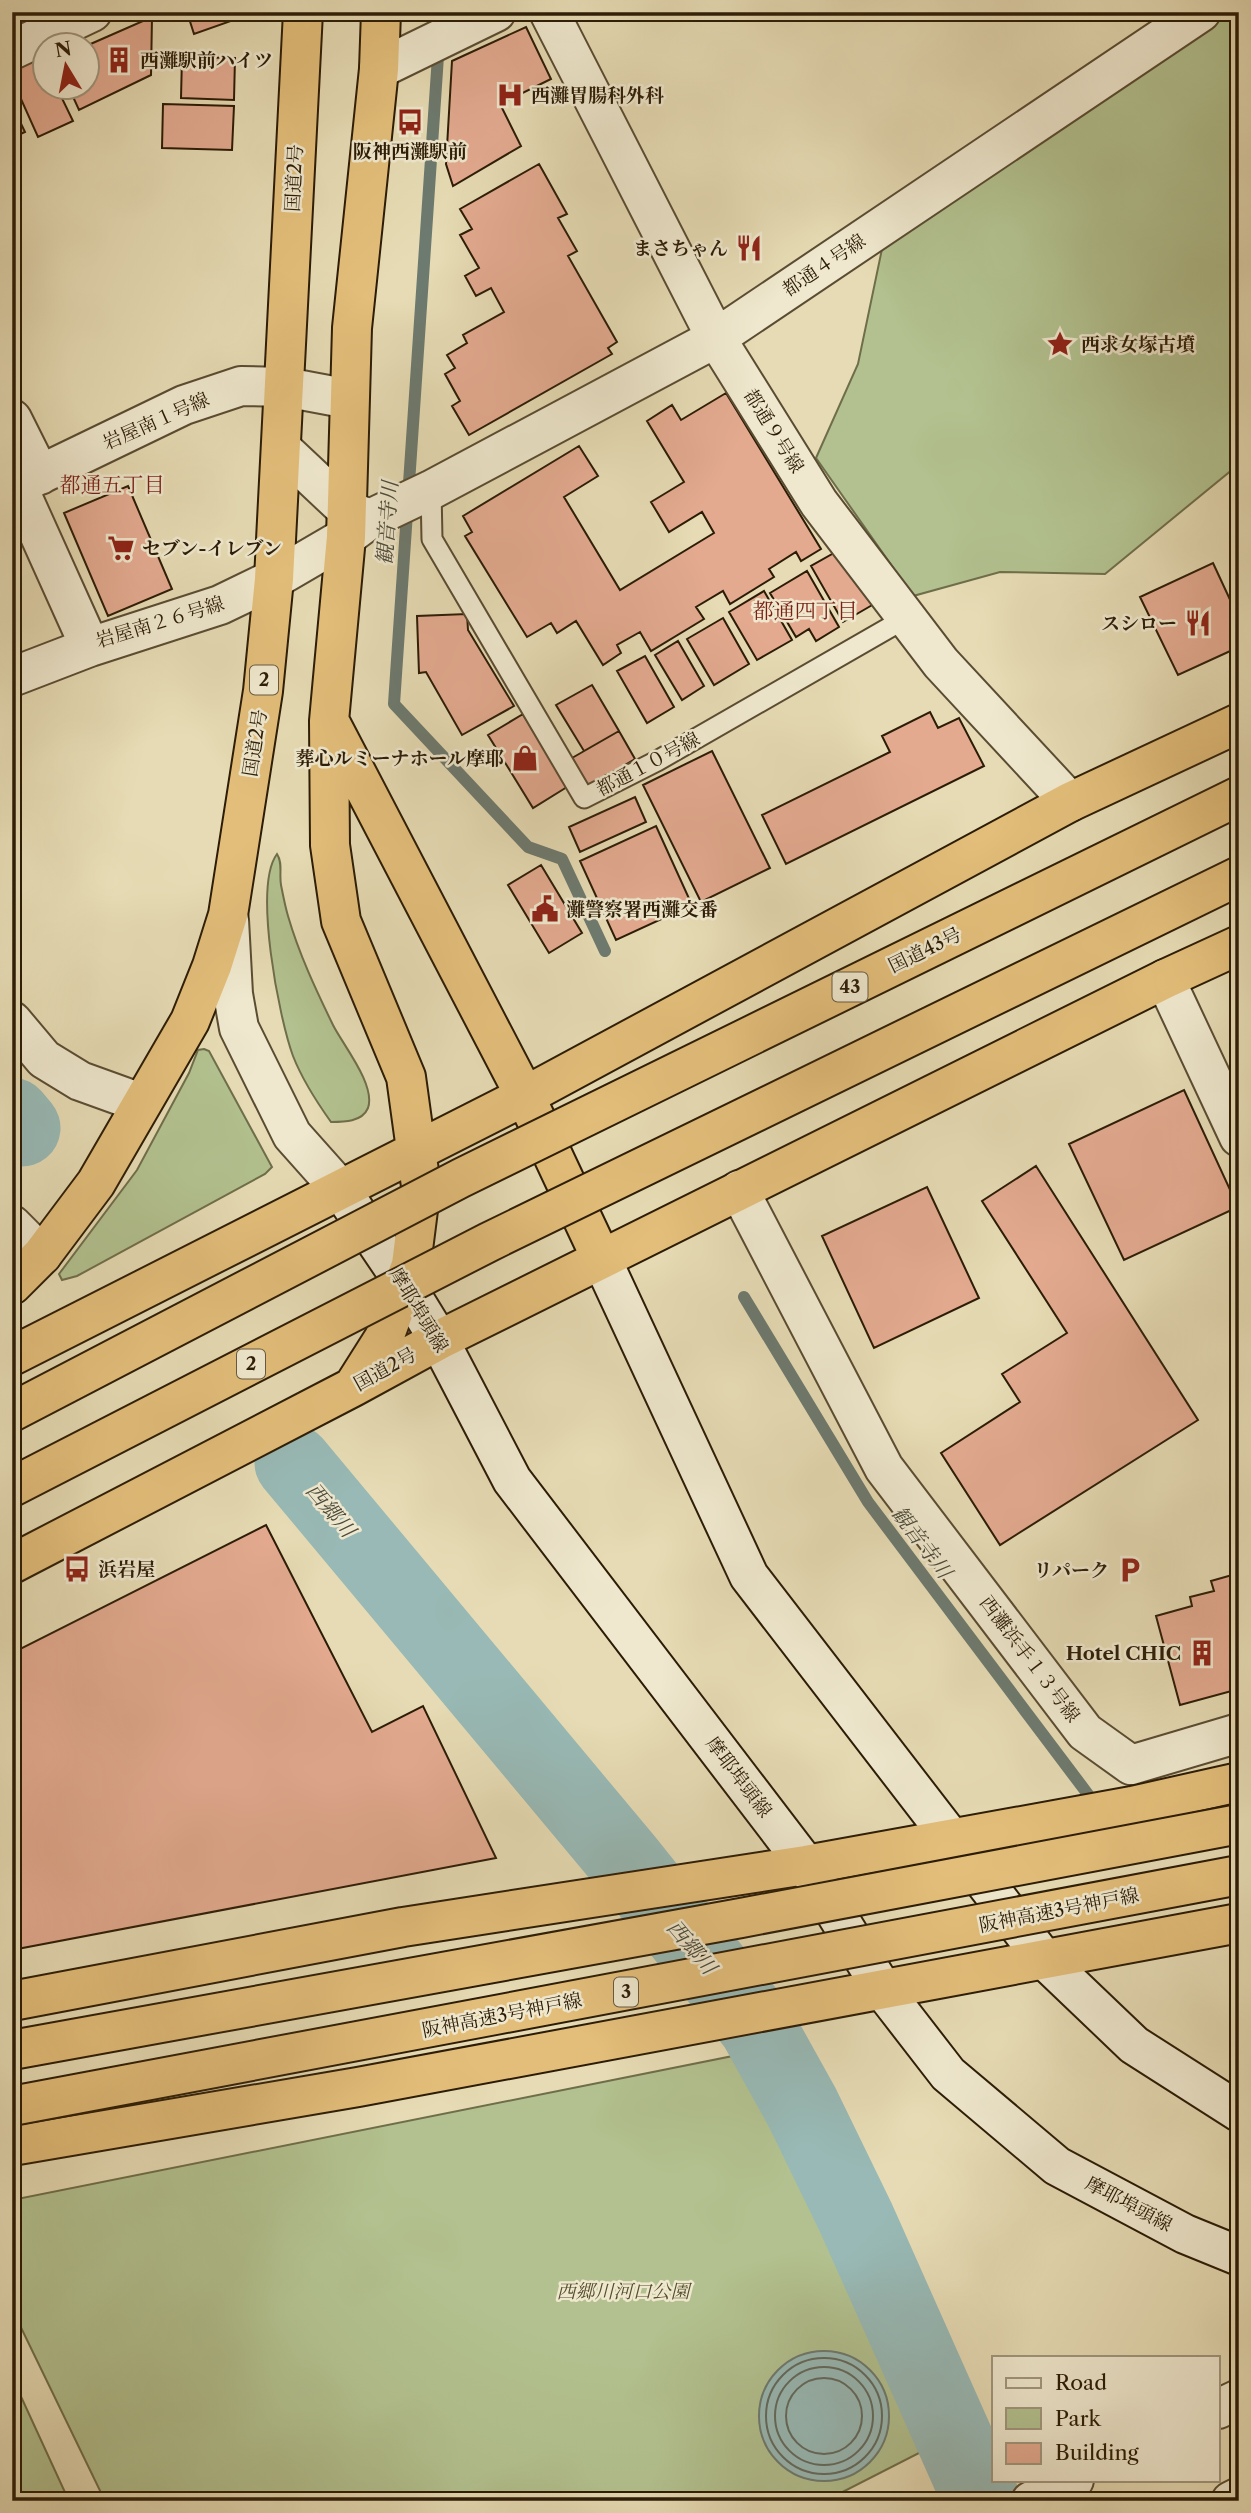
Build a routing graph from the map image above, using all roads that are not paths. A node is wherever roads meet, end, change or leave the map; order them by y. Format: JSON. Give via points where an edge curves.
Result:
{"nodes":[{"id":1,"x":92,"y":12,"type":"edge"},
{"id":2,"x":303,"y":12,"type":"edge"},
{"id":3,"x":381,"y":12,"type":"edge"},
{"id":4,"x":549,"y":12,"type":"edge"},
{"id":5,"x":1201,"y":12,"type":"edge"},
{"id":6,"x":482,"y":19,"type":"edge"},
{"id":7,"x":12,"y":50,"type":"edge"},
{"id":8,"x":395,"y":61,"type":"junction"},
{"id":9,"x":716,"y":338,"type":"junction"},
{"id":10,"x":285,"y":387,"type":"junction"},
{"id":11,"x":349,"y":399,"type":"junction"},
{"id":12,"x":12,"y":419,"type":"edge"},
{"id":13,"x":281,"y":448,"type":"junction"},
{"id":14,"x":23,"y":482,"type":"edge"},
{"id":15,"x":379,"y":512,"type":"junction"},
{"id":16,"x":274,"y":579,"type":"junction"},
{"id":17,"x":906,"y":618,"type":"junction"},
{"id":18,"x":90,"y":647,"type":"junction"},
{"id":19,"x":12,"y":677,"type":"edge"},
{"id":20,"x":329,"y":721,"type":"junction"},
{"id":21,"x":1239,"y":723,"type":"edge"},
{"id":22,"x":1239,"y":796,"type":"edge"},
{"id":23,"x":1070,"y":802,"type":"junction"},
{"id":24,"x":1239,"y":876,"type":"edge"},
{"id":25,"x":228,"y":915,"type":"junction"},
{"id":26,"x":1239,"y":945,"type":"edge"},
{"id":27,"x":1165,"y":979,"type":"junction"},
{"id":28,"x":12,"y":1021,"type":"edge"},
{"id":29,"x":525,"y":1096,"type":"junction"},
{"id":30,"x":141,"y":1103,"type":"junction"},
{"id":31,"x":1239,"y":1137,"type":"edge"},
{"id":32,"x":418,"y":1151,"type":"junction"},
{"id":33,"x":341,"y":1190,"type":"junction"},
{"id":34,"x":739,"y":1190,"type":"junction"},
{"id":35,"x":12,"y":1225,"type":"edge"},
{"id":36,"x":42,"y":1255,"type":"junction"},
{"id":37,"x":601,"y":1258,"type":"junction"},
{"id":38,"x":404,"y":1283,"type":"junction"},
{"id":39,"x":12,"y":1285,"type":"edge"},
{"id":40,"x":439,"y":1340,"type":"junction"},
{"id":41,"x":12,"y":1356,"type":"edge"},
{"id":42,"x":353,"y":1387,"type":"junction"},
{"id":43,"x":12,"y":1412,"type":"edge"},
{"id":44,"x":12,"y":1487,"type":"edge"},
{"id":45,"x":12,"y":1564,"type":"edge"},
{"id":46,"x":1239,"y":1733,"type":"edge"},
{"id":47,"x":1239,"y":1782,"type":"edge"},
{"id":48,"x":1239,"y":1824,"type":"edge"},
{"id":49,"x":951,"y":1839,"type":"junction"},
{"id":50,"x":806,"y":1865,"type":"junction"},
{"id":51,"x":1239,"y":1875,"type":"edge"},
{"id":52,"x":1239,"y":1923,"type":"edge"},
{"id":53,"x":1044,"y":1959,"type":"junction"},
{"id":54,"x":883,"y":1990,"type":"junction"},
{"id":55,"x":12,"y":2001,"type":"edge"},
{"id":56,"x":12,"y":2050,"type":"edge"},
{"id":57,"x":12,"y":2106,"type":"edge"},
{"id":58,"x":1239,"y":2112,"type":"edge"},
{"id":59,"x":12,"y":2146,"type":"edge"},
{"id":60,"x":1239,"y":2256,"type":"edge"},
{"id":61,"x":1239,"y":2399,"type":"edge"},
{"id":62,"x":1220,"y":2408,"type":"edge"},
{"id":63,"x":1070,"y":2482,"type":"edge"},
{"id":64,"x":1239,"y":2497,"type":"edge"},
{"id":65,"x":1034,"y":2499,"type":"edge"},
{"id":66,"x":1231,"y":2501,"type":"edge"}],
"edges":[{"from":1,"to":7,"type":"street"},
{"from":2,"to":10,"type":"highway","name":"国道2号","number":"2"},
{"from":3,"to":8,"type":"highway"},
{"from":4,"to":9,"type":"street","name":"都通９号線"},
{"from":5,"to":9,"type":"street","name":"都通４号線"},
{"from":6,"to":8,"type":"street"},
{"from":8,"to":11,"type":"highway","via":[[352,328]]},
{"from":9,"to":15,"type":"street","name":"都通４号線"},
{"from":9,"to":17,"type":"street","name":"都通９号線","via":[[818,503]]},
{"from":10,"to":11,"type":"street","name":"岩屋南１号線"},
{"from":10,"to":13,"type":"highway","name":"国道2号","number":"2"},
{"from":10,"to":14,"type":"street","name":"岩屋南１号線","via":[[241,386],[184,405]]},
{"from":11,"to":15,"type":"highway"},
{"from":12,"to":14,"type":"street","name":"岩屋南２６号線"},
{"from":13,"to":15,"type":"street"},
{"from":13,"to":16,"type":"highway","name":"国道2号","number":"2"},
{"from":14,"to":18,"type":"street","name":"岩屋南２６号線"},
{"from":15,"to":16,"type":"street","name":"岩屋南２６号線"},
{"from":15,"to":17,"type":"lane","name":"都通１０号線","via":[[432,539],[584,798]]},
{"from":15,"to":20,"type":"highway"},
{"from":16,"to":18,"type":"street","name":"岩屋南２６号線","via":[[220,605]]},
{"from":16,"to":25,"type":"highway","name":"国道2号","number":"2","via":[[263,691]]},
{"from":17,"to":23,"type":"street","name":"都通９号線"},
{"from":18,"to":19,"type":"street"},
{"from":20,"to":29,"type":"highway"},
{"from":20,"to":32,"type":"highway","via":[[330,845],[341,921],[406,1077]]},
{"from":21,"to":23,"type":"highway"},
{"from":22,"to":43,"type":"highway","name":"国道43号","number":"43","bridge":true,"via":[[461,1178]]},
{"from":23,"to":29,"type":"highway"},
{"from":24,"to":44,"type":"highway","number":"2","bridge":true,"via":[[489,1242]]},
{"from":25,"to":30,"type":"highway","name":"国道2号","number":"2","via":[[190,1021]]},
{"from":25,"to":33,"type":"street","name":"摩耶埠頭線","via":[[239,1028],[292,1135]]},
{"from":26,"to":27,"type":"highway","name":"国道2号"},
{"from":27,"to":31,"type":"street"},
{"from":27,"to":34,"type":"highway","name":"国道2号"},
{"from":28,"to":30,"type":"street","via":[[44,1059],[80,1081]]},
{"from":29,"to":32,"type":"highway"},
{"from":29,"to":37,"type":"highway"},
{"from":30,"to":36,"type":"highway","name":"国道2号","number":"2","via":[[96,1184]]},
{"from":32,"to":33,"type":"highway"},
{"from":32,"to":38,"type":"highway","via":[[421,1186],[411,1265]]},
{"from":33,"to":38,"type":"street","name":"摩耶埠頭線"},
{"from":33,"to":41,"type":"highway"},
{"from":34,"to":37,"type":"highway","name":"国道2号"},
{"from":34,"to":46,"type":"street","name":"西灘浜手１３号線","via":[[884,1468],[1085,1731],[1131,1765]]},
{"from":35,"to":36,"type":"street"},
{"from":36,"to":39,"type":"highway","name":"国道2号","number":"2"},
{"from":37,"to":40,"type":"highway","name":"国道2号"},
{"from":37,"to":49,"type":"street","via":[[749,1576]]},
{"from":38,"to":40,"type":"street","name":"摩耶埠頭線"},
{"from":38,"to":42,"type":"highway","via":[[384,1338]]},
{"from":40,"to":42,"type":"highway","name":"国道2号"},
{"from":40,"to":50,"type":"street","name":"摩耶埠頭線","via":[[512,1480]]},
{"from":42,"to":45,"type":"highway","name":"国道2号"},
{"from":47,"to":49,"type":"highway"},
{"from":48,"to":56,"type":"highway","bridge":true},
{"from":49,"to":50,"type":"highway"},
{"from":49,"to":53,"type":"street"},
{"from":50,"to":54,"type":"street","name":"摩耶埠頭線"},
{"from":50,"to":55,"type":"highway","via":[[403,1927]]},
{"from":51,"to":57,"type":"highway","name":"阪神高速3号神戸線","number":"3","bridge":true},
{"from":52,"to":53,"type":"highway"},
{"from":53,"to":54,"type":"highway"},
{"from":53,"to":58,"type":"street","via":[[1134,2045]]},
{"from":54,"to":59,"type":"highway"},
{"from":54,"to":60,"type":"street","name":"摩耶埠頭線","via":[[948,2074],[1057,2166],[1185,2234]]},
{"from":61,"to":62,"type":"street"},
{"from":63,"to":65,"type":"street"},
{"from":64,"to":66,"type":"street"}]}
